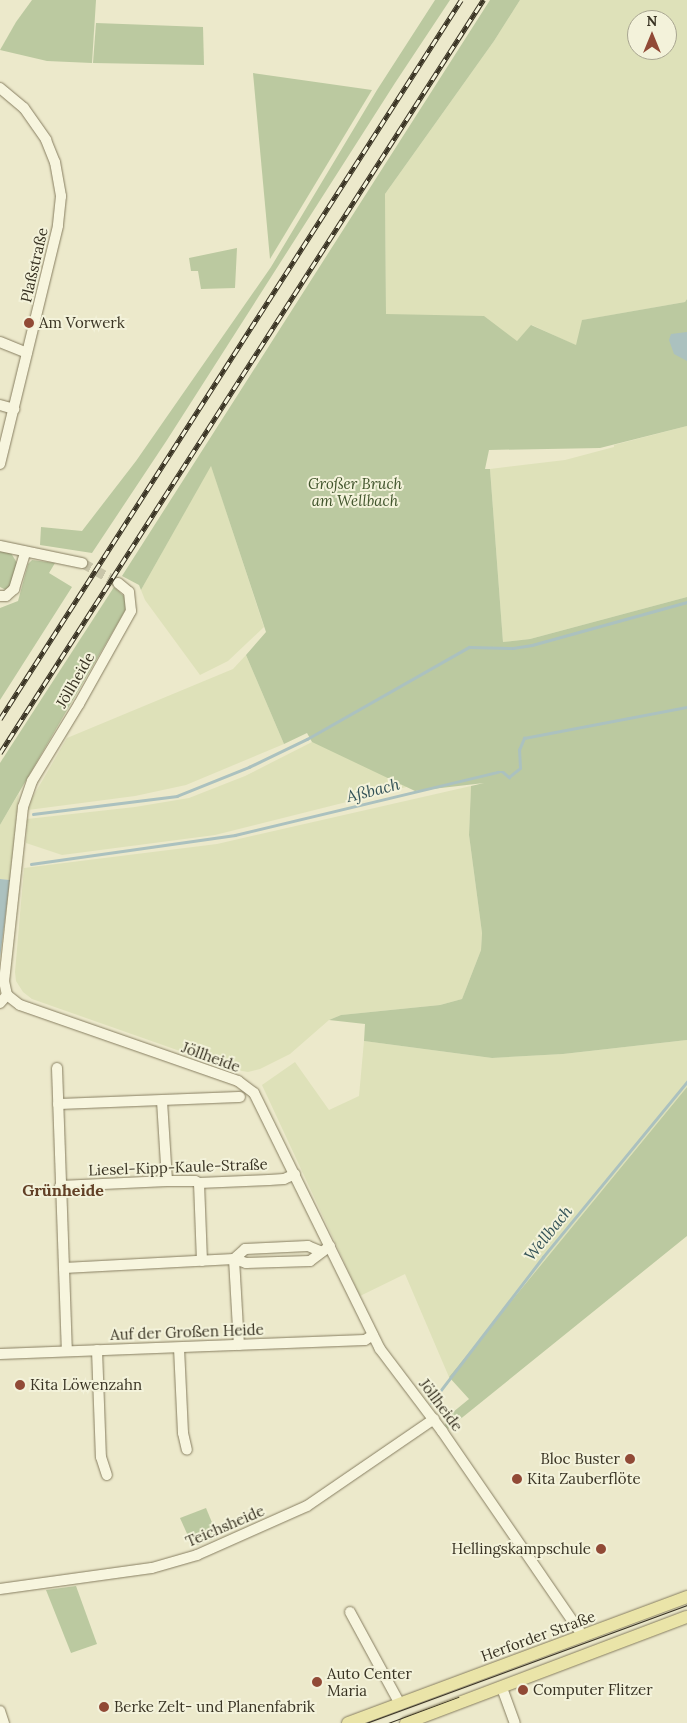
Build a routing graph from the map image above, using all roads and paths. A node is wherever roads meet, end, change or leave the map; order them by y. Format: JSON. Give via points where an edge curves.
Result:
{"nodes":[{"id":1,"x":0,"y":88,"type":"edge"},
{"id":2,"x":0,"y":342,"type":"edge"},
{"id":3,"x":28,"y":353,"type":"junction"},
{"id":4,"x":0,"y":406,"type":"edge"},
{"id":5,"x":14,"y":409,"type":"junction"},
{"id":6,"x":0,"y":464,"type":"edge"},
{"id":7,"x":0,"y":546,"type":"edge"},
{"id":8,"x":25,"y":552,"type":"junction"},
{"id":9,"x":82,"y":563,"type":"tunnel mouth"},
{"id":10,"x":118,"y":583,"type":"tunnel mouth"},
{"id":11,"x":0,"y":596,"type":"edge"},
{"id":12,"x":7,"y":995,"type":"junction"},
{"id":13,"x":0,"y":1003,"type":"edge"},
{"id":14,"x":56,"y":1068,"type":"dead end"},
{"id":15,"x":240,"y":1098,"type":"dead end"},
{"id":16,"x":162,"y":1101,"type":"junction"},
{"id":17,"x":58,"y":1104,"type":"junction"},
{"id":18,"x":295,"y":1174,"type":"junction"},
{"id":19,"x":167,"y":1181,"type":"junction"},
{"id":20,"x":199,"y":1183,"type":"junction"},
{"id":21,"x":60,"y":1186,"type":"junction"},
{"id":22,"x":326,"y":1249,"type":"junction"},
{"id":23,"x":234,"y":1259,"type":"junction"},
{"id":24,"x":202,"y":1262,"type":"junction"},
{"id":25,"x":64,"y":1268,"type":"junction"},
{"id":26,"x":373,"y":1335,"type":"junction"},
{"id":27,"x":238,"y":1345,"type":"junction"},
{"id":28,"x":179,"y":1348,"type":"junction"},
{"id":29,"x":97,"y":1350,"type":"junction"},
{"id":30,"x":67,"y":1351,"type":"junction"},
{"id":31,"x":0,"y":1354,"type":"edge"},
{"id":32,"x":434,"y":1419,"type":"junction"},
{"id":33,"x":187,"y":1450,"type":"dead end"},
{"id":34,"x":107,"y":1475,"type":"dead end"},
{"id":35,"x":0,"y":1589,"type":"edge"},
{"id":36,"x":687,"y":1597,"type":"edge"},
{"id":37,"x":350,"y":1612,"type":"dead end"},
{"id":38,"x":687,"y":1617,"type":"edge"},
{"id":39,"x":583,"y":1636,"type":"junction"},
{"id":40,"x":481,"y":1674,"type":"junction"},
{"id":41,"x":502,"y":1688,"type":"junction"},
{"id":42,"x":400,"y":1704,"type":"junction"},
{"id":43,"x":0,"y":1711,"type":"edge"},
{"id":44,"x":4,"y":1723,"type":"edge"},
{"id":45,"x":348,"y":1723,"type":"edge"},
{"id":46,"x":406,"y":1723,"type":"edge"},
{"id":47,"x":515,"y":1723,"type":"edge"}],
"edges":[{"from":1,"to":3,"type":"street","name":"Plaßstraße","via":[[24,108],[46,140],[58,175],[61,196],[58,226]]},
{"from":2,"to":3,"type":"street"},
{"from":3,"to":5,"type":"street","name":"Plaßstraße"},
{"from":4,"to":5,"type":"street"},
{"from":5,"to":6,"type":"street","name":"Plaßstraße"},
{"from":7,"to":8,"type":"street"},
{"from":8,"to":9,"type":"street"},
{"from":8,"to":11,"type":"street","via":[[14,590]]},
{"from":10,"to":12,"type":"street","name":"Jöllheide","via":[[129,592],[131,611],[32,782],[23,807],[4,981]]},
{"from":12,"to":13,"type":"street"},
{"from":12,"to":18,"type":"street","name":"Jöllheide","via":[[20,1005],[248,1087],[260,1101]]},
{"from":14,"to":17,"type":"street"},
{"from":15,"to":16,"type":"street"},
{"from":16,"to":17,"type":"street"},
{"from":16,"to":19,"type":"street"},
{"from":17,"to":21,"type":"street"},
{"from":18,"to":20,"type":"street","name":"Liesel-Kipp-Kaule-Straße","via":[[284,1179]]},
{"from":18,"to":22,"type":"street","name":"Jöllheide"},
{"from":19,"to":20,"type":"street","name":"Liesel-Kipp-Kaule-Straße"},
{"from":19,"to":21,"type":"street","name":"Liesel-Kipp-Kaule-Straße"},
{"from":20,"to":24,"type":"street"},
{"from":21,"to":25,"type":"street"},
{"from":22,"to":23,"type":"street","via":[[308,1246],[245,1249]]},
{"from":22,"to":23,"type":"street","via":[[310,1261],[246,1263]]},
{"from":22,"to":26,"type":"street","name":"Jöllheide"},
{"from":23,"to":24,"type":"street"},
{"from":23,"to":27,"type":"street"},
{"from":24,"to":25,"type":"street"},
{"from":25,"to":30,"type":"street"},
{"from":26,"to":27,"type":"street","name":"Auf der Großen Heide","via":[[365,1340]]},
{"from":26,"to":32,"type":"street","name":"Jöllheide","via":[[386,1359]]},
{"from":27,"to":28,"type":"street","name":"Auf der Großen Heide"},
{"from":28,"to":29,"type":"street","name":"Auf der Großen Heide"},
{"from":28,"to":33,"type":"street","via":[[182,1432]]},
{"from":29,"to":30,"type":"street","name":"Auf der Großen Heide"},
{"from":29,"to":34,"type":"street","via":[[101,1457]]},
{"from":30,"to":31,"type":"street","name":"Auf der Großen Heide"},
{"from":32,"to":35,"type":"street","name":"Teichsheide","via":[[307,1506],[197,1556],[152,1568]]},
{"from":32,"to":39,"type":"street","name":"Jöllheide"},
{"from":36,"to":39,"type":"main road","name":"Herforder Straße"},
{"from":37,"to":42,"type":"street"},
{"from":38,"to":41,"type":"main road"},
{"from":39,"to":40,"type":"main road","name":"Herforder Straße"},
{"from":40,"to":41,"type":"main road","via":[[494,1676]]},
{"from":40,"to":42,"type":"main road","name":"Herforder Straße"},
{"from":41,"to":46,"type":"main road"},
{"from":41,"to":47,"type":"street"},
{"from":42,"to":45,"type":"main road","name":"Herforder Straße"},
{"from":43,"to":44,"type":"street"}]}
